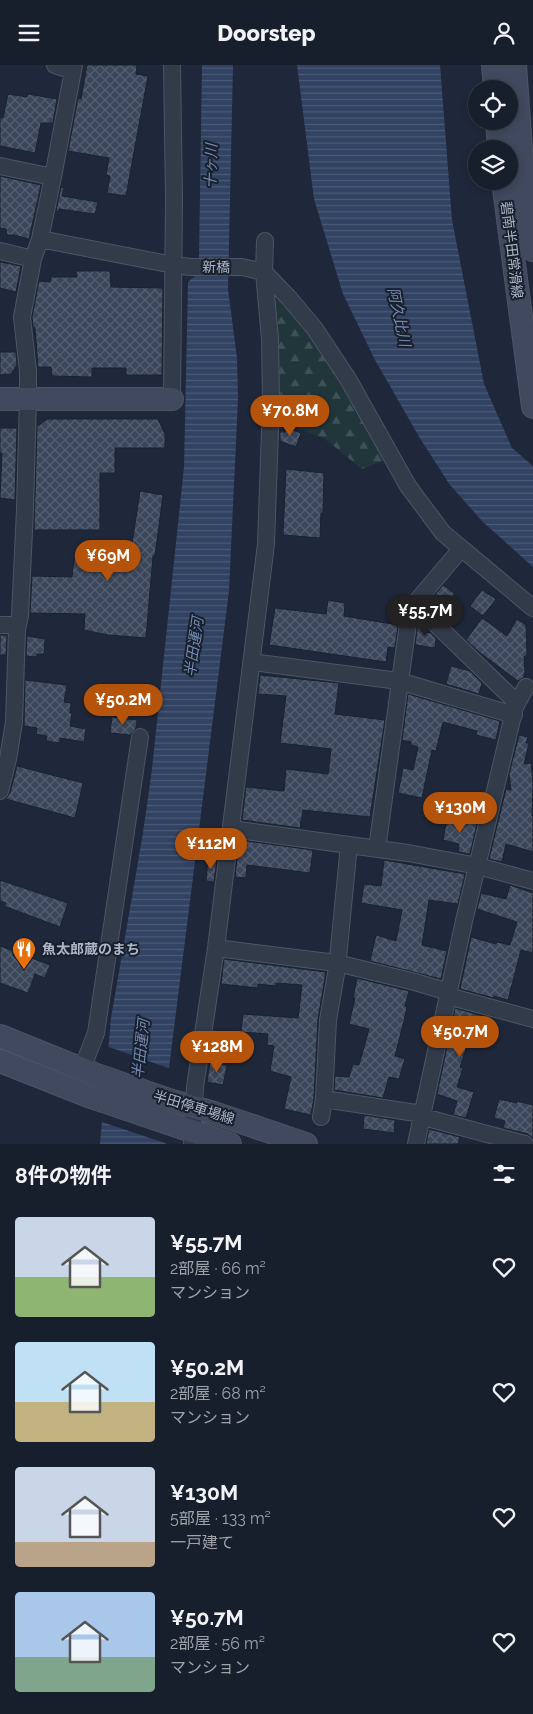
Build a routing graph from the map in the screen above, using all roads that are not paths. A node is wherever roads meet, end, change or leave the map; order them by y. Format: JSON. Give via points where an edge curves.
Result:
{"nodes":[{"id":1,"x":55,"y":65,"type":"edge"},
{"id":2,"x":172,"y":65,"type":"edge"},
{"id":3,"x":493,"y":65,"type":"edge"},
{"id":4,"x":515,"y":65,"type":"edge"},
{"id":5,"x":73,"y":68,"type":"edge"},
{"id":6,"x":494,"y":80,"type":"edge"},
{"id":7,"x":0,"y":166,"type":"edge"},
{"id":8,"x":53,"y":177,"type":"junction"},
{"id":9,"x":504,"y":190,"type":"edge"},
{"id":10,"x":40,"y":239,"type":"junction"},
{"id":11,"x":265,"y":241,"type":"dead end"},
{"id":12,"x":533,"y":250,"type":"edge"},
{"id":13,"x":0,"y":251,"type":"edge"},
{"id":14,"x":33,"y":259,"type":"junction"},
{"id":15,"x":173,"y":265,"type":"junction"},
{"id":16,"x":264,"y":272,"type":"junction"},
{"id":17,"x":0,"y":399,"type":"edge"},
{"id":18,"x":28,"y":399,"type":"junction"},
{"id":19,"x":172,"y":399,"type":"joint"},
{"id":20,"x":533,"y":407,"type":"edge"},
{"id":21,"x":460,"y":549,"type":"junction"},
{"id":22,"x":414,"y":603,"type":"junction"},
{"id":23,"x":533,"y":608,"type":"edge"},
{"id":24,"x":0,"y":625,"type":"edge"},
{"id":25,"x":18,"y":625,"type":"junction"},
{"id":26,"x":252,"y":662,"type":"junction"},
{"id":27,"x":399,"y":681,"type":"junction"},
{"id":28,"x":526,"y":687,"type":"dead end"},
{"id":29,"x":514,"y":711,"type":"junction"},
{"id":30,"x":140,"y":737,"type":"dead end"},
{"id":31,"x":0,"y":790,"type":"edge"},
{"id":32,"x":231,"y":829,"type":"junction"},
{"id":33,"x":349,"y":845,"type":"junction"},
{"id":34,"x":377,"y":849,"type":"junction"},
{"id":35,"x":478,"y":866,"type":"junction"},
{"id":36,"x":533,"y":881,"type":"edge"},
{"id":37,"x":216,"y":949,"type":"junction"},
{"id":38,"x":336,"y":963,"type":"junction"},
{"id":39,"x":448,"y":994,"type":"junction"},
{"id":40,"x":533,"y":1019,"type":"edge"},
{"id":41,"x":0,"y":1036,"type":"edge"},
{"id":42,"x":0,"y":1061,"type":"edge"},
{"id":43,"x":88,"y":1071,"type":"junction"},
{"id":44,"x":324,"y":1099,"type":"junction"},
{"id":45,"x":194,"y":1108,"type":"junction"},
{"id":46,"x":422,"y":1115,"type":"junction"},
{"id":47,"x":321,"y":1117,"type":"dead end"},
{"id":48,"x":193,"y":1138,"type":"edge"},
{"id":49,"x":230,"y":1144,"type":"edge"},
{"id":50,"x":306,"y":1144,"type":"edge"},
{"id":51,"x":416,"y":1144,"type":"edge"},
{"id":52,"x":526,"y":1144,"type":"edge"}],
"edges":[{"from":1,"to":5,"type":"street"},
{"from":2,"to":15,"type":"street"},
{"from":3,"to":6,"type":"main road"},
{"from":4,"to":12,"type":"main road","name":"碧南半田常滑線","via":[[522,163]]},
{"from":5,"to":8,"type":"street"},
{"from":7,"to":8,"type":"street"},
{"from":8,"to":10,"type":"street"},
{"from":9,"to":20,"type":"main road","name":"碧南半田常滑線"},
{"from":10,"to":14,"type":"street"},
{"from":10,"to":15,"type":"street","name":"新橋"},
{"from":11,"to":16,"type":"street"},
{"from":13,"to":14,"type":"street"},
{"from":14,"to":18,"type":"street","via":[[22,317]]},
{"from":15,"to":16,"type":"street","name":"新橋","via":[[242,267]]},
{"from":15,"to":19,"type":"street"},
{"from":16,"to":21,"type":"street","via":[[315,329],[348,379],[408,486],[443,533]]},
{"from":16,"to":26,"type":"street","via":[[271,402],[266,544]]},
{"from":17,"to":18,"type":"main road"},
{"from":18,"to":19,"type":"main road"},
{"from":18,"to":25,"type":"street","via":[[26,509]]},
{"from":21,"to":22,"type":"street"},
{"from":21,"to":23,"type":"street"},
{"from":22,"to":27,"type":"street","via":[[410,609]]},
{"from":22,"to":29,"type":"street","via":[[512,698]]},
{"from":24,"to":25,"type":"street"},
{"from":25,"to":31,"type":"street","via":[[14,722]]},
{"from":26,"to":27,"type":"street"},
{"from":26,"to":32,"type":"street"},
{"from":27,"to":29,"type":"street"},
{"from":27,"to":34,"type":"street"},
{"from":28,"to":29,"type":"street"},
{"from":29,"to":35,"type":"street"},
{"from":30,"to":43,"type":"street"},
{"from":32,"to":33,"type":"street"},
{"from":32,"to":37,"type":"street"},
{"from":33,"to":34,"type":"street"},
{"from":33,"to":38,"type":"street"},
{"from":34,"to":35,"type":"street"},
{"from":35,"to":36,"type":"street"},
{"from":35,"to":39,"type":"street"},
{"from":37,"to":38,"type":"street"},
{"from":37,"to":45,"type":"street"},
{"from":38,"to":39,"type":"street","via":[[415,982]]},
{"from":38,"to":44,"type":"street","via":[[328,1020]]},
{"from":39,"to":40,"type":"street"},
{"from":39,"to":46,"type":"street"},
{"from":41,"to":43,"type":"main road","name":"半田停車場線"},
{"from":42,"to":48,"type":"main road","name":"半田停車場線","via":[[168,1123]]},
{"from":43,"to":45,"type":"main road","name":"半田停車場線"},
{"from":44,"to":46,"type":"street"},
{"from":44,"to":47,"type":"street"},
{"from":45,"to":48,"type":"street"},
{"from":45,"to":50,"type":"main road","name":"半田停車場線"},
{"from":46,"to":51,"type":"street"},
{"from":46,"to":52,"type":"street"},
{"from":48,"to":49,"type":"main road","name":"半田停車場線"}]}
